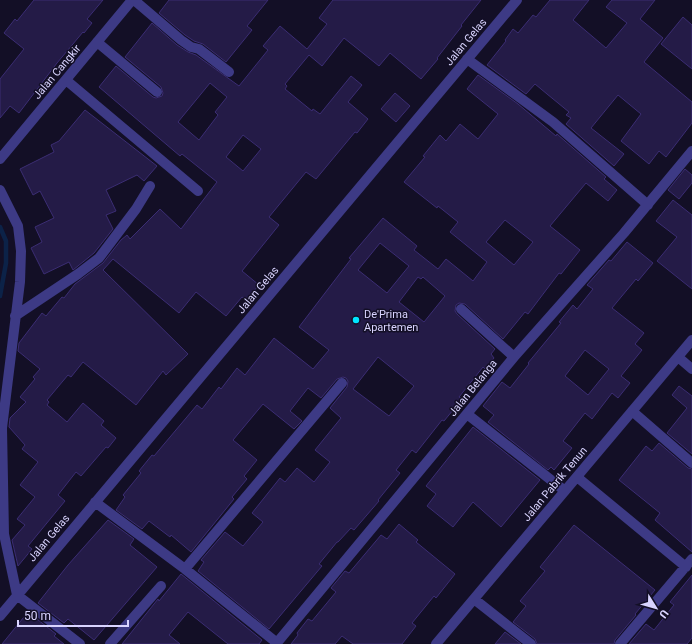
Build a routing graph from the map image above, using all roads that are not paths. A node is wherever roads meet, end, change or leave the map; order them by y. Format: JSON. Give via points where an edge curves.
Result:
{"nodes":[{"id":1,"x":133,"y":0,"type":"edge"},
{"id":2,"x":517,"y":0,"type":"edge"},
{"id":3,"x":97,"y":42,"type":"junction"},
{"id":4,"x":467,"y":59,"type":"junction"},
{"id":5,"x":229,"y":72,"type":"dead end"},
{"id":6,"x":66,"y":80,"type":"junction"},
{"id":7,"x":157,"y":92,"type":"dead end"},
{"id":8,"x":692,"y":151,"type":"edge"},
{"id":9,"x":0,"y":159,"type":"edge"},
{"id":10,"x":150,"y":186,"type":"dead end"},
{"id":11,"x":0,"y":190,"type":"edge"},
{"id":12,"x":198,"y":190,"type":"dead end"},
{"id":13,"x":648,"y":205,"type":"junction"},
{"id":14,"x":461,"y":309,"type":"dead end"},
{"id":15,"x":15,"y":316,"type":"junction"},
{"id":16,"x":692,"y":340,"type":"edge"},
{"id":17,"x":514,"y":357,"type":"junction"},
{"id":18,"x":678,"y":357,"type":"junction"},
{"id":19,"x":692,"y":369,"type":"edge"},
{"id":20,"x":342,"y":383,"type":"dead end"},
{"id":21,"x":632,"y":411,"type":"junction"},
{"id":22,"x":467,"y":414,"type":"junction"},
{"id":23,"x":692,"y":463,"type":"edge"},
{"id":24,"x":577,"y":477,"type":"junction"},
{"id":25,"x":565,"y":491,"type":"junction"},
{"id":26,"x":95,"y":502,"type":"junction"},
{"id":27,"x":689,"y":563,"type":"edge"},
{"id":28,"x":185,"y":570,"type":"junction"},
{"id":29,"x":161,"y":586,"type":"dead end"},
{"id":30,"x":16,"y":595,"type":"junction"},
{"id":31,"x":474,"y":599,"type":"junction"},
{"id":32,"x":0,"y":616,"type":"edge"},
{"id":33,"x":277,"y":643,"type":"edge"},
{"id":34,"x":80,"y":644,"type":"edge"},
{"id":35,"x":110,"y":644,"type":"edge"},
{"id":36,"x":436,"y":644,"type":"edge"},
{"id":37,"x":531,"y":644,"type":"edge"},
{"id":38,"x":620,"y":644,"type":"edge"}],
"edges":[{"from":1,"to":3,"type":"street","name":"Jalan Cangkir"},
{"from":1,"to":5,"type":"street","via":[[191,48],[199,49]]},
{"from":2,"to":4,"type":"street","name":"Jalan Gelas"},
{"from":3,"to":6,"type":"street","name":"Jalan Cangkir"},
{"from":3,"to":7,"type":"street"},
{"from":4,"to":13,"type":"street","via":[[553,122]]},
{"from":4,"to":26,"type":"street","name":"Jalan Gelas"},
{"from":6,"to":9,"type":"street","name":"Jalan Cangkir"},
{"from":6,"to":12,"type":"street"},
{"from":8,"to":13,"type":"street","name":"Jalan Belanga"},
{"from":10,"to":15,"type":"street","via":[[99,258]]},
{"from":11,"to":15,"type":"street","via":[[18,226],[21,251]]},
{"from":13,"to":17,"type":"street","name":"Jalan Belanga"},
{"from":14,"to":17,"type":"street"},
{"from":15,"to":30,"type":"street","via":[[2,443],[4,534]]},
{"from":16,"to":18,"type":"street","name":"Jalan Pabrik Tenun"},
{"from":17,"to":22,"type":"street","name":"Jalan Belanga"},
{"from":18,"to":19,"type":"street"},
{"from":18,"to":21,"type":"street","name":"Jalan Pabrik Tenun"},
{"from":20,"to":28,"type":"street"},
{"from":21,"to":23,"type":"street"},
{"from":21,"to":24,"type":"street","name":"Jalan Pabrik Tenun"},
{"from":22,"to":25,"type":"street"},
{"from":22,"to":33,"type":"street","name":"Jalan Belanga"},
{"from":24,"to":25,"type":"street","name":"Jalan Pabrik Tenun"},
{"from":24,"to":27,"type":"street"},
{"from":25,"to":31,"type":"street","name":"Jalan Pabrik Tenun"},
{"from":26,"to":28,"type":"street"},
{"from":26,"to":30,"type":"street","name":"Jalan Gelas"},
{"from":27,"to":38,"type":"street"},
{"from":28,"to":33,"type":"street"},
{"from":29,"to":35,"type":"street"},
{"from":30,"to":32,"type":"street","name":"Jalan Gelas"},
{"from":30,"to":34,"type":"street"},
{"from":31,"to":36,"type":"street","name":"Jalan Pabrik Tenun"},
{"from":31,"to":37,"type":"street"}]}
